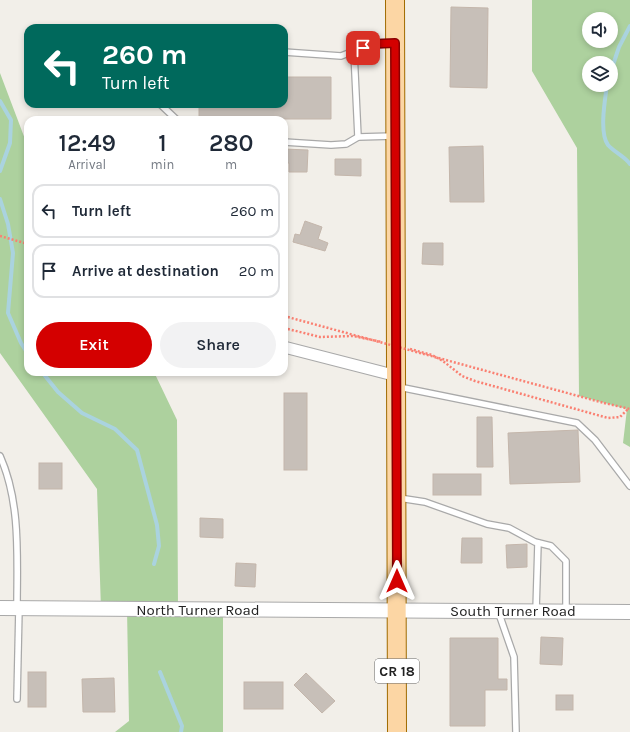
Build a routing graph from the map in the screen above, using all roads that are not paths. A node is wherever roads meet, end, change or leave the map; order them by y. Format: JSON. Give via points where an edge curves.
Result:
{"nodes":[{"id":1,"x":395,"y":0,"type":"edge"},
{"id":2,"x":395,"y":43,"type":"junction"},
{"id":3,"x":288,"y":52,"type":"edge"},
{"id":4,"x":354,"y":52,"type":"junction"},
{"id":5,"x":164,"y":108,"type":"edge"},
{"id":6,"x":173,"y":116,"type":"edge"},
{"id":7,"x":396,"y":136,"type":"junction"},
{"id":8,"x":358,"y":137,"type":"junction"},
{"id":9,"x":288,"y":142,"type":"edge"},
{"id":10,"x":288,"y":348,"type":"edge"},
{"id":11,"x":397,"y":381,"type":"junction"},
{"id":12,"x":0,"y":456,"type":"edge"},
{"id":13,"x":630,"y":486,"type":"edge"},
{"id":14,"x":397,"y":498,"type":"junction"},
{"id":15,"x":538,"y":543,"type":"junction"},
{"id":16,"x":0,"y":608,"type":"edge"},
{"id":17,"x":18,"y":608,"type":"junction"},
{"id":18,"x":397,"y":610,"type":"junction"},
{"id":19,"x":498,"y":611,"type":"junction"},
{"id":20,"x":536,"y":611,"type":"junction"},
{"id":21,"x":566,"y":611,"type":"junction"},
{"id":22,"x":630,"y":612,"type":"edge"},
{"id":23,"x":17,"y":700,"type":"dead end"},
{"id":24,"x":397,"y":732,"type":"edge"},
{"id":25,"x":516,"y":732,"type":"edge"}],
"edges":[{"from":1,"to":2,"type":"main road","number":"CR 18"},
{"from":2,"to":4,"type":"lane","via":[[372,44]]},
{"from":2,"to":7,"type":"main road","number":"CR 18"},
{"from":3,"to":4,"type":"lane","via":[[341,56]]},
{"from":4,"to":8,"type":"lane"},
{"from":5,"to":6,"type":"lane"},
{"from":7,"to":8,"type":"lane"},
{"from":7,"to":11,"type":"main road","number":"CR 18"},
{"from":8,"to":9,"type":"lane","via":[[346,144]]},
{"from":10,"to":11,"type":"street"},
{"from":11,"to":13,"type":"lane","via":[[577,423],[595,440]]},
{"from":11,"to":14,"type":"main road","number":"CR 18"},
{"from":12,"to":17,"type":"lane","via":[[11,490],[16,522]]},
{"from":14,"to":15,"type":"lane","via":[[426,502],[487,524],[509,528]]},
{"from":14,"to":18,"type":"main road","number":"CR 18"},
{"from":15,"to":20,"type":"lane"},
{"from":15,"to":21,"type":"lane","via":[[551,546],[566,561]]},
{"from":16,"to":17,"type":"street","name":"North Turner Road"},
{"from":17,"to":18,"type":"street","name":"North Turner Road"},
{"from":17,"to":23,"type":"lane"},
{"from":18,"to":19,"type":"street","name":"South Turner Road"},
{"from":18,"to":24,"type":"main road","number":"CR 18"},
{"from":19,"to":20,"type":"street","name":"South Turner Road"},
{"from":19,"to":25,"type":"lane","via":[[514,657]]},
{"from":20,"to":21,"type":"street","name":"South Turner Road"},
{"from":21,"to":22,"type":"street","name":"South Turner Road"}]}
